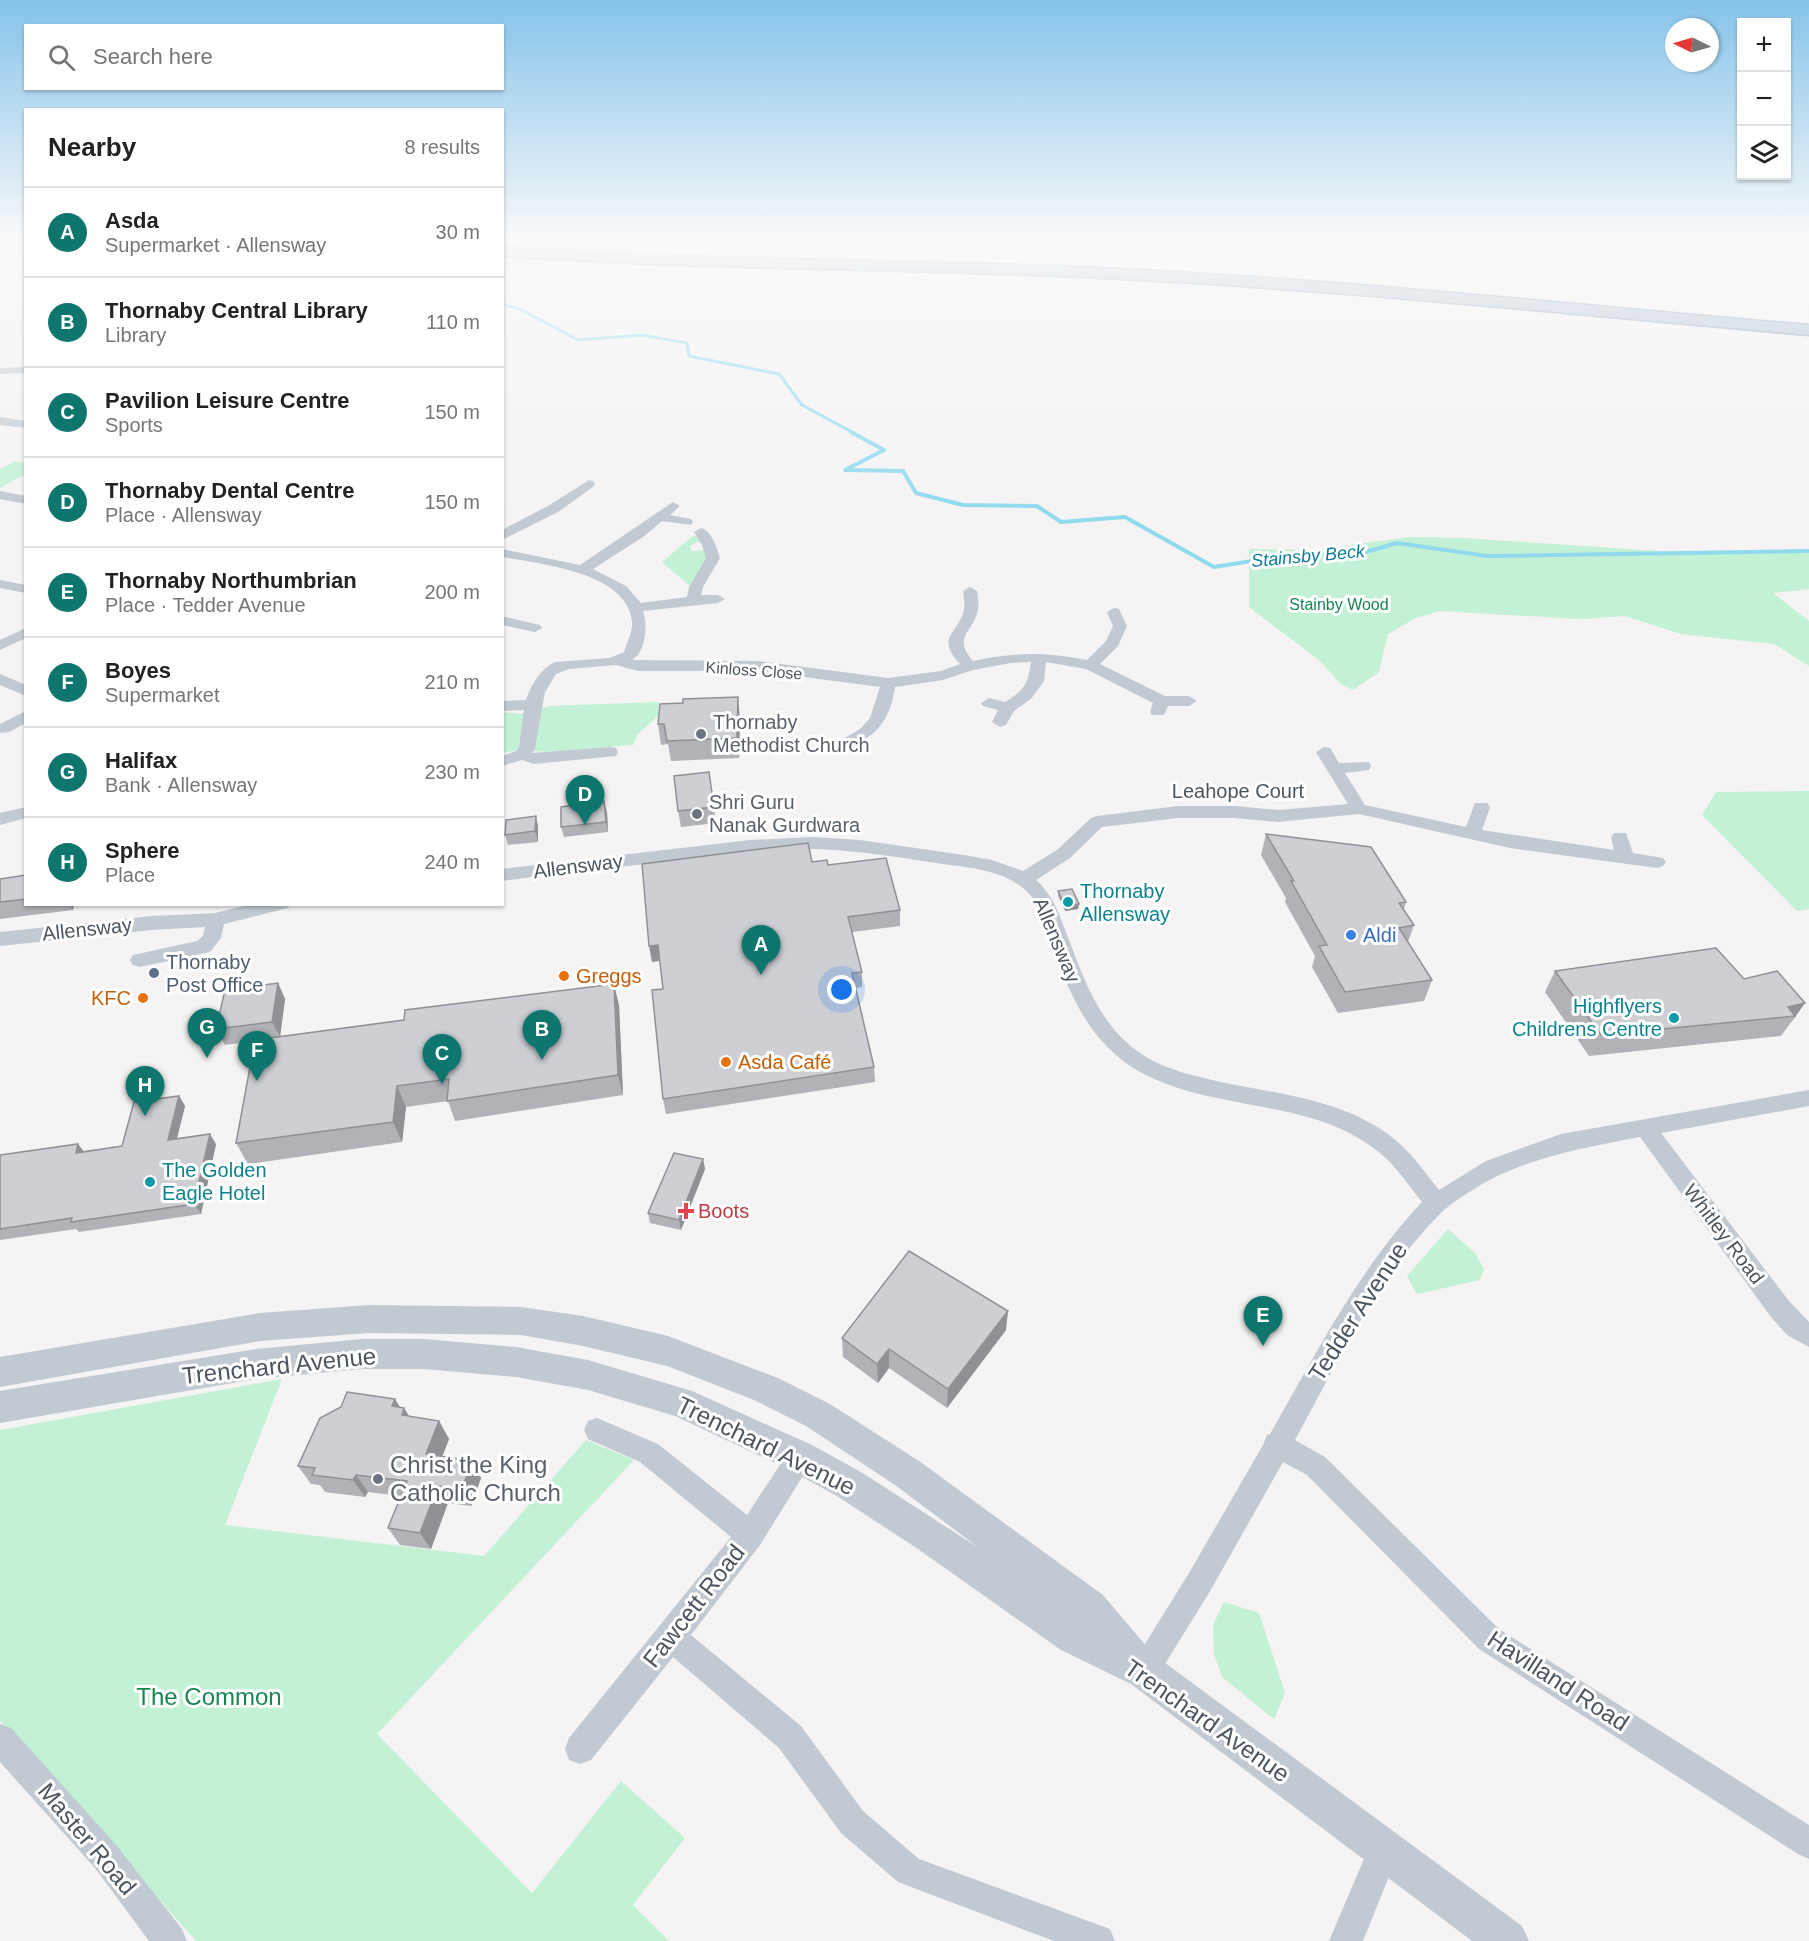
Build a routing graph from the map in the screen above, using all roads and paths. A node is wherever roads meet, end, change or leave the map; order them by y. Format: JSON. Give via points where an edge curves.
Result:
{"nodes":[{"id":1,"x":1714,"y":332,"type":"edge"},
{"id":2,"x":1737,"y":332,"type":"edge"},
{"id":3,"x":1809,"y":340,"type":"edge"},
{"id":4,"x":24,"y":370,"type":"edge"},
{"id":5,"x":0,"y":371,"type":"edge"},
{"id":6,"x":0,"y":421,"type":"edge"},
{"id":7,"x":24,"y":425,"type":"edge"},
{"id":8,"x":578,"y":487,"type":"dead end"},
{"id":9,"x":0,"y":495,"type":"edge"},
{"id":10,"x":24,"y":500,"type":"edge"},
{"id":11,"x":673,"y":506,"type":"dead end"},
{"id":12,"x":661,"y":517,"type":"junction"},
{"id":13,"x":686,"y":522,"type":"dead end"},
{"id":14,"x":701,"y":532,"type":"dead end"},
{"id":15,"x":504,"y":535,"type":"edge"},
{"id":16,"x":709,"y":545,"type":"junction"},
{"id":17,"x":692,"y":548,"type":"dead end"},
{"id":18,"x":504,"y":553,"type":"edge"},
{"id":19,"x":582,"y":570,"type":"junction"},
{"id":20,"x":0,"y":584,"type":"edge"},
{"id":21,"x":24,"y":589,"type":"edge"},
{"id":22,"x":718,"y":599,"type":"dead end"},
{"id":23,"x":693,"y":600,"type":"junction"},
{"id":24,"x":953,"y":604,"type":"dead end"},
{"id":25,"x":636,"y":608,"type":"junction"},
{"id":26,"x":529,"y":612,"type":"dead end"},
{"id":27,"x":1114,"y":612,"type":"dead end"},
{"id":28,"x":509,"y":621,"type":"edge"},
{"id":29,"x":535,"y":628,"type":"dead end"},
{"id":30,"x":24,"y":633,"type":"edge"},
{"id":31,"x":0,"y":646,"type":"edge"},
{"id":32,"x":1039,"y":657,"type":"junction"},
{"id":33,"x":621,"y":662,"type":"junction"},
{"id":34,"x":970,"y":666,"type":"junction"},
{"id":35,"x":1090,"y":666,"type":"junction"},
{"id":36,"x":0,"y":679,"type":"edge"},
{"id":37,"x":888,"y":682,"type":"junction"},
{"id":38,"x":24,"y":690,"type":"edge"},
{"id":39,"x":1189,"y":701,"type":"dead end"},
{"id":40,"x":989,"y":703,"type":"dead end"},
{"id":41,"x":533,"y":705,"type":"junction"},
{"id":42,"x":504,"y":706,"type":"edge"},
{"id":43,"x":24,"y":717,"type":"edge"},
{"id":44,"x":3,"y":729,"type":"dead end"},
{"id":45,"x":846,"y":742,"type":"dead end"},
{"id":46,"x":610,"y":752,"type":"dead end"},
{"id":47,"x":1324,"y":752,"type":"dead end"},
{"id":48,"x":522,"y":755,"type":"junction"},
{"id":49,"x":504,"y":760,"type":"edge"},
{"id":50,"x":1363,"y":766,"type":"dead end"},
{"id":51,"x":1335,"y":769,"type":"junction"},
{"id":52,"x":1481,"y":807,"type":"dead end"},
{"id":53,"x":1359,"y":809,"type":"junction"},
{"id":54,"x":24,"y":813,"type":"edge"},
{"id":55,"x":0,"y":819,"type":"edge"},
{"id":56,"x":1472,"y":834,"type":"junction"},
{"id":57,"x":1620,"y":837,"type":"dead end"},
{"id":58,"x":1625,"y":858,"type":"junction"},
{"id":59,"x":1657,"y":862,"type":"dead end"},
{"id":60,"x":504,"y":875,"type":"edge"},
{"id":61,"x":1023,"y":879,"type":"junction"},
{"id":62,"x":273,"y":906,"type":"edge"},
{"id":63,"x":215,"y":920,"type":"junction"},
{"id":64,"x":0,"y":939,"type":"edge"},
{"id":65,"x":140,"y":960,"type":"dead end"},
{"id":66,"x":1809,"y":1098,"type":"edge"},
{"id":67,"x":1644,"y":1127,"type":"junction"},
{"id":68,"x":1436,"y":1203,"type":"junction"},
{"id":69,"x":261,"y":1328,"type":"junction"},
{"id":70,"x":1809,"y":1336,"type":"edge"},
{"id":71,"x":256,"y":1364,"type":"junction"},
{"id":72,"x":0,"y":1372,"type":"edge"},
{"id":73,"x":0,"y":1407,"type":"edge"},
{"id":74,"x":597,"y":1430,"type":"dead end"},
{"id":75,"x":1276,"y":1444,"type":"junction"},
{"id":76,"x":800,"y":1456,"type":"junction"},
{"id":77,"x":750,"y":1535,"type":"junction"},
{"id":78,"x":972,"y":1544,"type":"junction"},
{"id":79,"x":670,"y":1637,"type":"junction"},
{"id":80,"x":1144,"y":1671,"type":"junction"},
{"id":81,"x":0,"y":1739,"type":"edge"},
{"id":82,"x":580,"y":1749,"type":"dead end"},
{"id":83,"x":1809,"y":1843,"type":"edge"},
{"id":84,"x":1384,"y":1850,"type":"junction"},
{"id":85,"x":170,"y":1941,"type":"edge"},
{"id":86,"x":1098,"y":1941,"type":"edge"},
{"id":87,"x":1346,"y":1941,"type":"edge"},
{"id":88,"x":1507,"y":1941,"type":"edge"}],
"edges":[{"from":1,"to":3,"type":"highway"},
{"from":2,"to":3,"type":"highway"},
{"from":4,"to":5,"type":"street"},
{"from":6,"to":7,"type":"street"},
{"from":8,"to":15,"type":"street","via":[[553,509]]},
{"from":9,"to":10,"type":"street"},
{"from":11,"to":12,"type":"street"},
{"from":12,"to":13,"type":"street"},
{"from":12,"to":19,"type":"street"},
{"from":14,"to":16,"type":"street"},
{"from":16,"to":17,"type":"street"},
{"from":16,"to":23,"type":"street","via":[[713,558]]},
{"from":18,"to":19,"type":"street"},
{"from":19,"to":25,"type":"street","via":[[604,577],[623,590]]},
{"from":20,"to":21,"type":"street"},
{"from":22,"to":23,"type":"street"},
{"from":23,"to":25,"type":"street"},
{"from":24,"to":34,"type":"street","via":[[971,598],[971,615],[957,636],[957,652]]},
{"from":25,"to":33,"type":"street","via":[[640,621],[631,656]]},
{"from":26,"to":28,"type":"street"},
{"from":27,"to":35,"type":"street","via":[[1120,626],[1113,643]]},
{"from":28,"to":29,"type":"street"},
{"from":30,"to":31,"type":"street"},
{"from":32,"to":34,"type":"street","name":"Kinloss Close"},
{"from":32,"to":35,"type":"street","name":"Kinloss Close"},
{"from":32,"to":40,"type":"street","via":[[1036,681],[1025,696],[1003,715]]},
{"from":33,"to":37,"type":"street","name":"Kinloss Close","via":[[638,666],[759,666]]},
{"from":33,"to":41,"type":"street","name":"Kinloss Close","via":[[553,669]]},
{"from":34,"to":37,"type":"street","name":"Kinloss Close","via":[[943,675]]},
{"from":35,"to":39,"type":"street","name":"Kinloss Close","via":[[1160,706]]},
{"from":36,"to":38,"type":"street"},
{"from":37,"to":45,"type":"street","via":[[884,710],[873,737]]},
{"from":41,"to":42,"type":"street"},
{"from":41,"to":48,"type":"street","via":[[527,748]]},
{"from":43,"to":44,"type":"street"},
{"from":46,"to":48,"type":"street","via":[[534,759]]},
{"from":47,"to":51,"type":"street"},
{"from":48,"to":49,"type":"street"},
{"from":50,"to":51,"type":"street"},
{"from":51,"to":53,"type":"street"},
{"from":52,"to":56,"type":"street"},
{"from":53,"to":56,"type":"street","name":"Leahope Court"},
{"from":53,"to":61,"type":"street","name":"Leahope Court","via":[[1278,816],[1178,813],[1097,822],[1073,848]]},
{"from":54,"to":55,"type":"street"},
{"from":56,"to":58,"type":"street","name":"Leahope Court"},
{"from":57,"to":58,"type":"street"},
{"from":58,"to":59,"type":"street","name":"Leahope Court"},
{"from":60,"to":61,"type":"street","name":"Allensway","via":[[742,846],[812,843],[968,861]]},
{"from":61,"to":68,"type":"street","name":"Allensway","via":[[1039,893],[1085,1006],[1114,1044],[1154,1070],[1183,1080],[1297,1106],[1367,1131],[1389,1146]]},
{"from":62,"to":63,"type":"street","name":"Allensway"},
{"from":63,"to":64,"type":"street","name":"Allensway"},
{"from":63,"to":65,"type":"street","via":[[214,935],[203,947]]},
{"from":66,"to":67,"type":"street","name":"Tedder Avenue"},
{"from":67,"to":68,"type":"street","name":"Tedder Avenue","via":[[1550,1147],[1494,1167]]},
{"from":67,"to":70,"type":"street","name":"Whitley Road","via":[[1780,1309]]},
{"from":68,"to":75,"type":"street","name":"Tedder Avenue","via":[[1364,1293]]},
{"from":69,"to":71,"type":"street"},
{"from":69,"to":72,"type":"street","name":"Trenchard Avenue"},
{"from":69,"to":78,"type":"street","name":"Trenchard Avenue","via":[[330,1320],[521,1321],[668,1351],[766,1389],[818,1415],[907,1473]]},
{"from":71,"to":73,"type":"street","name":"Trenchard Avenue"},
{"from":71,"to":76,"type":"street","name":"Trenchard Avenue","via":[[362,1354],[424,1354],[516,1362],[588,1375],[680,1402]]},
{"from":74,"to":77,"type":"street","via":[[649,1453]]},
{"from":75,"to":80,"type":"street","name":"Tedder Avenue","via":[[1199,1583]]},
{"from":75,"to":83,"type":"street","name":"Havilland Road","via":[[1316,1466],[1489,1639]]},
{"from":76,"to":77,"type":"street","name":"Fawcett Road"},
{"from":76,"to":78,"type":"street","name":"Trenchard Avenue"},
{"from":77,"to":79,"type":"street","name":"Fawcett Road"},
{"from":78,"to":80,"type":"street","name":"Trenchard Avenue","via":[[1074,1637]]},
{"from":79,"to":82,"type":"street","name":"Fawcett Road"},
{"from":79,"to":86,"type":"street","via":[[790,1737],[852,1822],[909,1871]]},
{"from":80,"to":84,"type":"street","name":"Trenchard Avenue"},
{"from":81,"to":85,"type":"street","name":"Master Road","via":[[106,1857]]},
{"from":84,"to":87,"type":"street"},
{"from":84,"to":88,"type":"street","name":"Trenchard Avenue"}]}
